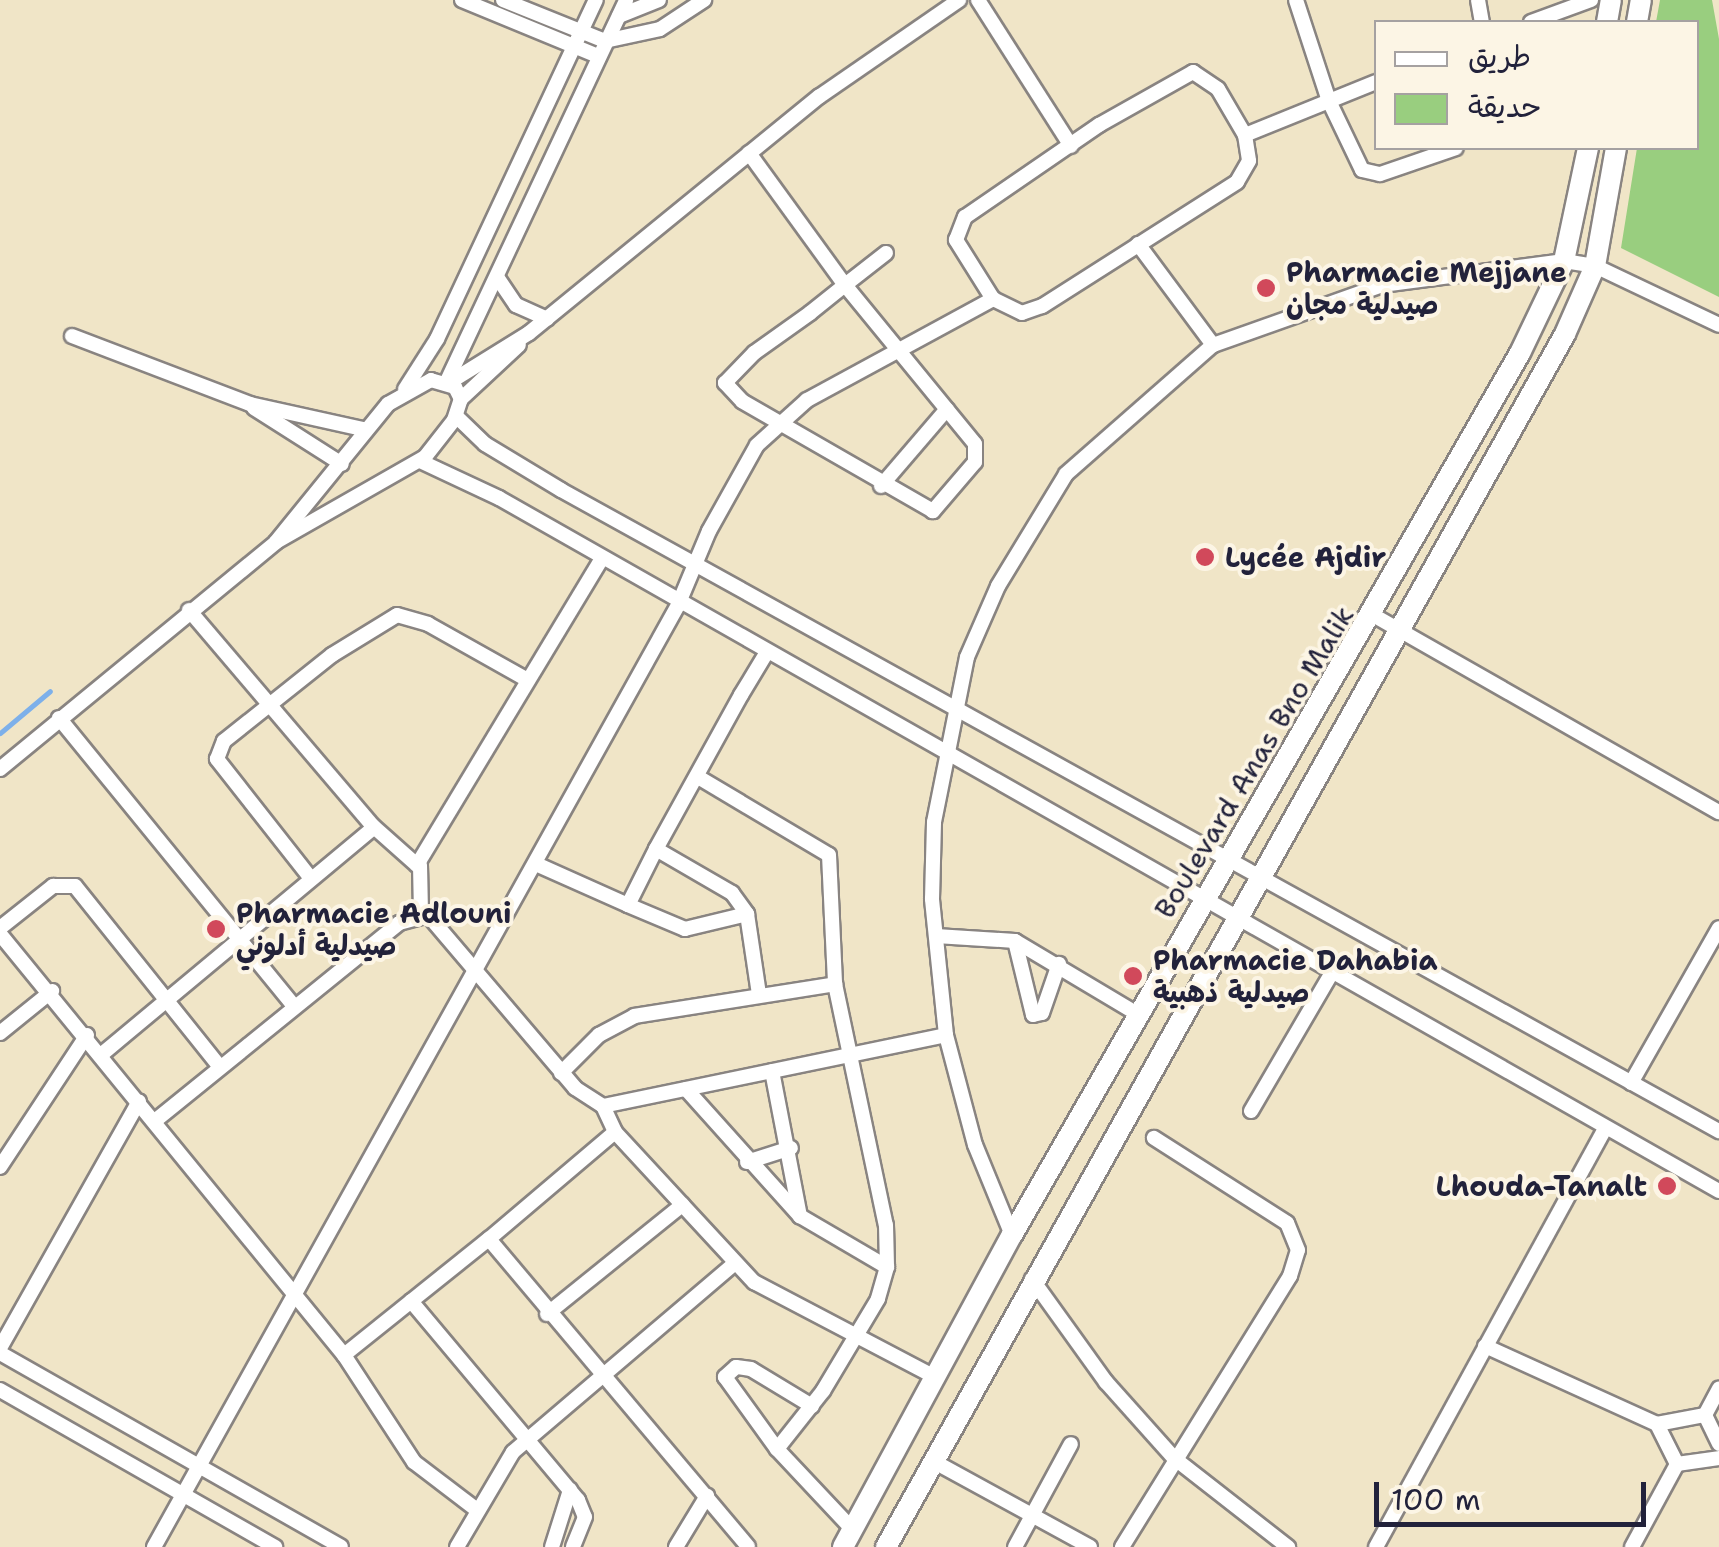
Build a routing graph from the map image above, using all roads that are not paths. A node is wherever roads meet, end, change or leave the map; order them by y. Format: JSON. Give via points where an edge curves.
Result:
{"nodes":[{"id":1,"x":462,"y":0,"type":"edge"},
{"id":2,"x":503,"y":0,"type":"edge"},
{"id":3,"x":596,"y":0,"type":"edge"},
{"id":4,"x":626,"y":0,"type":"edge"},
{"id":5,"x":659,"y":0,"type":"edge"},
{"id":6,"x":704,"y":0,"type":"edge"},
{"id":7,"x":959,"y":0,"type":"edge"},
{"id":8,"x":978,"y":0,"type":"edge"},
{"id":9,"x":1296,"y":0,"type":"edge"},
{"id":10,"x":1592,"y":0,"type":"edge"},
{"id":11,"x":618,"y":16,"type":"junction"},
{"id":12,"x":1537,"y":20,"type":"edge"},
{"id":13,"x":578,"y":39,"type":"junction"},
{"id":14,"x":601,"y":49,"type":"junction"},
{"id":15,"x":1374,"y":83,"type":"edge"},
{"id":16,"x":1329,"y":101,"type":"junction"},
{"id":17,"x":1245,"y":135,"type":"junction"},
{"id":18,"x":1071,"y":146,"type":"junction"},
{"id":19,"x":1449,"y":150,"type":"edge"},
{"id":20,"x":1588,"y":150,"type":"edge"},
{"id":21,"x":1616,"y":150,"type":"edge"},
{"id":22,"x":749,"y":153,"type":"junction"},
{"id":23,"x":1138,"y":244,"type":"junction"},
{"id":24,"x":886,"y":253,"type":"dead end"},
{"id":25,"x":1564,"y":260,"type":"junction"},
{"id":26,"x":1595,"y":266,"type":"junction"},
{"id":27,"x":498,"y":276,"type":"junction"},
{"id":28,"x":846,"y":286,"type":"junction"},
{"id":29,"x":993,"y":299,"type":"junction"},
{"id":30,"x":547,"y":318,"type":"junction"},
{"id":31,"x":1719,"y":325,"type":"edge"},
{"id":32,"x":529,"y":333,"type":"junction"},
{"id":33,"x":72,"y":336,"type":"dead end"},
{"id":34,"x":1214,"y":346,"type":"junction"},
{"id":35,"x":899,"y":352,"type":"junction"},
{"id":36,"x":448,"y":382,"type":"junction"},
{"id":37,"x":397,"y":398,"type":"junction"},
{"id":38,"x":460,"y":399,"type":"junction"},
{"id":39,"x":250,"y":404,"type":"junction"},
{"id":40,"x":947,"y":409,"type":"junction"},
{"id":41,"x":456,"y":416,"type":"junction"},
{"id":42,"x":778,"y":421,"type":"junction"},
{"id":43,"x":363,"y":429,"type":"junction"},
{"id":44,"x":420,"y":461,"type":"junction"},
{"id":45,"x":342,"y":466,"type":"junction"},
{"id":46,"x":881,"y":486,"type":"junction"},
{"id":47,"x":362,"y":489,"type":"junction"},
{"id":48,"x":276,"y":542,"type":"junction"},
{"id":49,"x":602,"y":558,"type":"junction"},
{"id":50,"x":696,"y":565,"type":"junction"},
{"id":51,"x":678,"y":605,"type":"junction"},
{"id":52,"x":189,"y":610,"type":"junction"},
{"id":53,"x":1373,"y":615,"type":"junction"},
{"id":54,"x":1398,"y":631,"type":"junction"},
{"id":55,"x":767,"y":652,"type":"junction"},
{"id":56,"x":526,"y":679,"type":"junction"},
{"id":57,"x":270,"y":703,"type":"junction"},
{"id":58,"x":953,"y":706,"type":"junction"},
{"id":59,"x":59,"y":718,"type":"junction"},
{"id":60,"x":944,"y":750,"type":"junction"},
{"id":61,"x":0,"y":770,"type":"edge"},
{"id":62,"x":698,"y":777,"type":"junction"},
{"id":63,"x":1719,"y":812,"type":"edge"},
{"id":64,"x":374,"y":827,"type":"junction"},
{"id":65,"x":656,"y":849,"type":"junction"},
{"id":66,"x":1228,"y":860,"type":"junction"},
{"id":67,"x":536,"y":864,"type":"junction"},
{"id":68,"x":420,"y":865,"type":"junction"},
{"id":69,"x":309,"y":876,"type":"junction"},
{"id":70,"x":1258,"y":876,"type":"junction"},
{"id":71,"x":1206,"y":896,"type":"junction"},
{"id":72,"x":628,"y":904,"type":"junction"},
{"id":73,"x":1236,"y":912,"type":"junction"},
{"id":74,"x":421,"y":914,"type":"junction"},
{"id":75,"x":747,"y":914,"type":"junction"},
{"id":76,"x":1719,"y":928,"type":"edge"},
{"id":77,"x":0,"y":931,"type":"edge"},
{"id":78,"x":238,"y":934,"type":"junction"},
{"id":79,"x":936,"y":936,"type":"junction"},
{"id":80,"x":1015,"y":942,"type":"junction"},
{"id":81,"x":1059,"y":964,"type":"junction"},
{"id":82,"x":474,"y":970,"type":"junction"},
{"id":83,"x":1332,"y":974,"type":"junction"},
{"id":84,"x":835,"y":984,"type":"junction"},
{"id":85,"x":52,"y":992,"type":"junction"},
{"id":86,"x":759,"y":994,"type":"junction"},
{"id":87,"x":166,"y":999,"type":"junction"},
{"id":88,"x":294,"y":1006,"type":"junction"},
{"id":89,"x":1139,"y":1015,"type":"junction"},
{"id":90,"x":0,"y":1033,"type":"edge"},
{"id":91,"x":87,"y":1035,"type":"junction"},
{"id":92,"x":946,"y":1035,"type":"junction"},
{"id":93,"x":102,"y":1054,"type":"junction"},
{"id":94,"x":852,"y":1056,"type":"junction"},
{"id":95,"x":220,"y":1067,"type":"junction"},
{"id":96,"x":772,"y":1071,"type":"junction"},
{"id":97,"x":561,"y":1073,"type":"junction"},
{"id":98,"x":1631,"y":1083,"type":"junction"},
{"id":99,"x":686,"y":1089,"type":"junction"},
{"id":100,"x":139,"y":1101,"type":"junction"},
{"id":101,"x":603,"y":1106,"type":"junction"},
{"id":102,"x":1251,"y":1111,"type":"dead end"},
{"id":103,"x":156,"y":1120,"type":"junction"},
{"id":104,"x":1605,"y":1128,"type":"junction"},
{"id":105,"x":1719,"y":1131,"type":"edge"},
{"id":106,"x":615,"y":1132,"type":"junction"},
{"id":107,"x":1154,"y":1138,"type":"dead end"},
{"id":108,"x":791,"y":1148,"type":"junction"},
{"id":109,"x":746,"y":1162,"type":"junction"},
{"id":110,"x":0,"y":1167,"type":"edge"},
{"id":111,"x":1719,"y":1191,"type":"edge"},
{"id":112,"x":682,"y":1204,"type":"junction"},
{"id":113,"x":800,"y":1216,"type":"junction"},
{"id":114,"x":1012,"y":1235,"type":"junction"},
{"id":115,"x":489,"y":1238,"type":"junction"},
{"id":116,"x":735,"y":1264,"type":"junction"},
{"id":117,"x":887,"y":1266,"type":"junction"},
{"id":118,"x":1032,"y":1278,"type":"junction"},
{"id":119,"x":292,"y":1295,"type":"junction"},
{"id":120,"x":412,"y":1301,"type":"junction"},
{"id":121,"x":547,"y":1314,"type":"junction"},
{"id":122,"x":858,"y":1332,"type":"junction"},
{"id":123,"x":1485,"y":1346,"type":"junction"},
{"id":124,"x":0,"y":1351,"type":"edge"},
{"id":125,"x":344,"y":1355,"type":"junction"},
{"id":126,"x":598,"y":1376,"type":"junction"},
{"id":127,"x":934,"y":1376,"type":"junction"},
{"id":128,"x":0,"y":1390,"type":"edge"},
{"id":129,"x":1719,"y":1390,"type":"edge"},
{"id":130,"x":812,"y":1406,"type":"junction"},
{"id":131,"x":1705,"y":1415,"type":"junction"},
{"id":132,"x":1657,"y":1424,"type":"junction"},
{"id":133,"x":527,"y":1439,"type":"junction"},
{"id":134,"x":1070,"y":1444,"type":"dead end"},
{"id":135,"x":1719,"y":1444,"type":"edge"},
{"id":136,"x":778,"y":1449,"type":"junction"},
{"id":137,"x":1174,"y":1458,"type":"junction"},
{"id":138,"x":1719,"y":1458,"type":"edge"},
{"id":139,"x":933,"y":1460,"type":"junction"},
{"id":140,"x":1677,"y":1464,"type":"junction"},
{"id":141,"x":200,"y":1470,"type":"junction"},
{"id":142,"x":570,"y":1490,"type":"junction"},
{"id":143,"x":707,"y":1496,"type":"junction"},
{"id":144,"x":182,"y":1497,"type":"junction"},
{"id":145,"x":476,"y":1510,"type":"junction"},
{"id":146,"x":1032,"y":1515,"type":"junction"},
{"id":147,"x":848,"y":1538,"type":"edge"},
{"id":148,"x":154,"y":1547,"type":"edge"},
{"id":149,"x":274,"y":1547,"type":"edge"},
{"id":150,"x":342,"y":1547,"type":"edge"},
{"id":151,"x":457,"y":1547,"type":"edge"},
{"id":152,"x":552,"y":1547,"type":"edge"},
{"id":153,"x":573,"y":1547,"type":"edge"},
{"id":154,"x":676,"y":1547,"type":"edge"},
{"id":155,"x":748,"y":1547,"type":"edge"},
{"id":156,"x":886,"y":1547,"type":"edge"},
{"id":157,"x":1015,"y":1547,"type":"edge"},
{"id":158,"x":1090,"y":1547,"type":"edge"},
{"id":159,"x":1122,"y":1547,"type":"edge"},
{"id":160,"x":1288,"y":1547,"type":"edge"},
{"id":161,"x":1376,"y":1547,"type":"edge"},
{"id":162,"x":1632,"y":1547,"type":"edge"}],
"edges":[{"from":1,"to":13,"type":"street"},
{"from":2,"to":13,"type":"street"},
{"from":3,"to":13,"type":"street"},
{"from":4,"to":11,"type":"street"},
{"from":5,"to":11,"type":"street"},
{"from":6,"to":14,"type":"street","via":[[660,28]]},
{"from":7,"to":22,"type":"street"},
{"from":8,"to":18,"type":"street"},
{"from":9,"to":16,"type":"street"},
{"from":10,"to":12,"type":"street"},
{"from":11,"to":14,"type":"street"},
{"from":13,"to":14,"type":"street"},
{"from":13,"to":37,"type":"street","via":[[437,340]]},
{"from":14,"to":27,"type":"street"},
{"from":15,"to":16,"type":"street"},
{"from":16,"to":17,"type":"street"},
{"from":16,"to":19,"type":"street","via":[[1367,173]]},
{"from":17,"to":18,"type":"street","via":[[1218,89],[1193,72]]},
{"from":17,"to":23,"type":"street","via":[[1249,162],[1237,182]]},
{"from":18,"to":29,"type":"street","via":[[958,224],[956,240]]},
{"from":20,"to":25,"type":"street","name":"Boulevard Anas Bno Malik"},
{"from":21,"to":26,"type":"street","name":"Boulevard Anas Bno Malik"},
{"from":22,"to":28,"type":"street"},
{"from":22,"to":30,"type":"street"},
{"from":23,"to":29,"type":"street","via":[[1031,311],[1012,312]]},
{"from":23,"to":34,"type":"street"},
{"from":24,"to":28,"type":"street"},
{"from":25,"to":26,"type":"street"},
{"from":25,"to":34,"type":"street","via":[[1382,285]]},
{"from":25,"to":53,"type":"street","name":"Boulevard Anas Bno Malik","via":[[1520,353]]},
{"from":26,"to":31,"type":"street"},
{"from":26,"to":54,"type":"street","name":"Boulevard Anas Bno Malik","via":[[1565,334]]},
{"from":27,"to":30,"type":"street","via":[[516,305]]},
{"from":27,"to":36,"type":"street"},
{"from":28,"to":35,"type":"street"},
{"from":28,"to":42,"type":"street","via":[[727,378],[727,389],[742,402]]},
{"from":29,"to":35,"type":"street"},
{"from":30,"to":32,"type":"street"},
{"from":32,"to":36,"type":"street"},
{"from":32,"to":38,"type":"street"},
{"from":33,"to":39,"type":"street"},
{"from":34,"to":58,"type":"street","via":[[1066,474],[998,586]]},
{"from":35,"to":40,"type":"street"},
{"from":35,"to":42,"type":"street"},
{"from":36,"to":37,"type":"street","via":[[431,380]]},
{"from":36,"to":38,"type":"street"},
{"from":37,"to":43,"type":"street"},
{"from":38,"to":41,"type":"street"},
{"from":39,"to":43,"type":"street"},
{"from":39,"to":45,"type":"street"},
{"from":40,"to":46,"type":"street"},
{"from":40,"to":46,"type":"street","via":[[976,453],[945,502],[929,510]]},
{"from":41,"to":44,"type":"street"},
{"from":41,"to":50,"type":"street","via":[[502,454]]},
{"from":42,"to":46,"type":"street"},
{"from":42,"to":50,"type":"street","via":[[736,478]]},
{"from":43,"to":45,"type":"street"},
{"from":44,"to":47,"type":"street","via":[[397,478]]},
{"from":44,"to":49,"type":"street"},
{"from":45,"to":47,"type":"street"},
{"from":45,"to":48,"type":"street"},
{"from":47,"to":48,"type":"street"},
{"from":48,"to":52,"type":"street"},
{"from":49,"to":51,"type":"street"},
{"from":49,"to":56,"type":"street"},
{"from":50,"to":51,"type":"street"},
{"from":50,"to":58,"type":"street"},
{"from":51,"to":55,"type":"street"},
{"from":51,"to":67,"type":"street"},
{"from":52,"to":57,"type":"street"},
{"from":52,"to":59,"type":"street"},
{"from":53,"to":54,"type":"street"},
{"from":53,"to":66,"type":"street","name":"Boulevard Anas Bno Malik"},
{"from":54,"to":63,"type":"street"},
{"from":54,"to":70,"type":"street","name":"Boulevard Anas Bno Malik"},
{"from":55,"to":60,"type":"street"},
{"from":55,"to":62,"type":"street"},
{"from":56,"to":57,"type":"street","via":[[428,624],[397,615]]},
{"from":56,"to":68,"type":"street"},
{"from":57,"to":64,"type":"street"},
{"from":57,"to":69,"type":"street","via":[[215,752]]},
{"from":58,"to":60,"type":"street"},
{"from":58,"to":66,"type":"street"},
{"from":59,"to":61,"type":"street"},
{"from":59,"to":78,"type":"street"},
{"from":60,"to":71,"type":"street"},
{"from":60,"to":79,"type":"street","via":[[932,857]]},
{"from":62,"to":65,"type":"street"},
{"from":62,"to":84,"type":"street","via":[[829,854]]},
{"from":64,"to":68,"type":"street","via":[[407,861]]},
{"from":64,"to":69,"type":"street"},
{"from":65,"to":72,"type":"street"},
{"from":65,"to":75,"type":"street","via":[[725,888]]},
{"from":66,"to":70,"type":"street"},
{"from":66,"to":71,"type":"street","name":"Boulevard Anas Bno Malik"},
{"from":67,"to":72,"type":"street"},
{"from":67,"to":82,"type":"street"},
{"from":68,"to":74,"type":"street"},
{"from":69,"to":78,"type":"street"},
{"from":70,"to":73,"type":"street","name":"Boulevard Anas Bno Malik"},
{"from":70,"to":98,"type":"street"},
{"from":71,"to":73,"type":"street"},
{"from":71,"to":89,"type":"street","name":"Boulevard Anas Bno Malik"},
{"from":72,"to":75,"type":"street","via":[[685,929]]},
{"from":73,"to":83,"type":"street"},
{"from":73,"to":118,"type":"street","name":"Boulevard Anas Bno Malik"},
{"from":74,"to":82,"type":"street","via":[[442,926]]},
{"from":74,"to":88,"type":"street","via":[[399,923]]},
{"from":75,"to":86,"type":"street"},
{"from":76,"to":98,"type":"street"},
{"from":77,"to":85,"type":"street"},
{"from":77,"to":87,"type":"street","via":[[53,886],[70,884]]},
{"from":78,"to":87,"type":"street"},
{"from":78,"to":88,"type":"street"},
{"from":79,"to":80,"type":"street"},
{"from":79,"to":92,"type":"street"},
{"from":80,"to":81,"type":"street"},
{"from":80,"to":81,"type":"street","via":[[1032,1015],[1042,1013]]},
{"from":81,"to":89,"type":"street"},
{"from":82,"to":97,"type":"street"},
{"from":82,"to":119,"type":"street"},
{"from":83,"to":102,"type":"street"},
{"from":83,"to":104,"type":"street"},
{"from":84,"to":86,"type":"street"},
{"from":84,"to":94,"type":"street"},
{"from":85,"to":90,"type":"street"},
{"from":85,"to":91,"type":"street"},
{"from":86,"to":97,"type":"street","via":[[634,1016],[599,1035]]},
{"from":87,"to":93,"type":"street"},
{"from":87,"to":95,"type":"street"},
{"from":88,"to":95,"type":"street"},
{"from":89,"to":114,"type":"street","name":"Boulevard Anas Bno Malik"},
{"from":91,"to":93,"type":"street"},
{"from":91,"to":110,"type":"street"},
{"from":92,"to":94,"type":"street"},
{"from":92,"to":114,"type":"street","via":[[974,1145]]},
{"from":93,"to":100,"type":"street"},
{"from":94,"to":96,"type":"street"},
{"from":94,"to":117,"type":"street","via":[[886,1225]]},
{"from":95,"to":103,"type":"street"},
{"from":96,"to":99,"type":"street"},
{"from":96,"to":108,"type":"street"},
{"from":97,"to":101,"type":"street"},
{"from":98,"to":105,"type":"street"},
{"from":99,"to":101,"type":"street"},
{"from":99,"to":109,"type":"street"},
{"from":100,"to":103,"type":"street"},
{"from":100,"to":124,"type":"street"},
{"from":101,"to":106,"type":"street"},
{"from":103,"to":119,"type":"street"},
{"from":104,"to":111,"type":"street"},
{"from":104,"to":123,"type":"street"},
{"from":106,"to":112,"type":"street"},
{"from":106,"to":115,"type":"street"},
{"from":107,"to":137,"type":"street","via":[[1287,1223],[1298,1240],[1290,1276]]},
{"from":108,"to":109,"type":"street"},
{"from":108,"to":113,"type":"street"},
{"from":109,"to":113,"type":"street"},
{"from":112,"to":116,"type":"street"},
{"from":112,"to":121,"type":"street"},
{"from":113,"to":117,"type":"street"},
{"from":114,"to":127,"type":"street","name":"Boulevard Anas Bno Malik"},
{"from":115,"to":120,"type":"street"},
{"from":115,"to":121,"type":"street"},
{"from":116,"to":122,"type":"street","via":[[754,1282]]},
{"from":116,"to":126,"type":"street"},
{"from":117,"to":122,"type":"street"},
{"from":118,"to":137,"type":"street","via":[[1106,1382]]},
{"from":118,"to":139,"type":"street","name":"Boulevard Anas Bno Malik"},
{"from":119,"to":125,"type":"street"},
{"from":119,"to":141,"type":"street"},
{"from":120,"to":125,"type":"street"},
{"from":120,"to":133,"type":"street"},
{"from":121,"to":126,"type":"street"},
{"from":122,"to":127,"type":"street"},
{"from":122,"to":130,"type":"street"},
{"from":123,"to":132,"type":"street"},
{"from":123,"to":161,"type":"street"},
{"from":124,"to":141,"type":"street"},
{"from":125,"to":145,"type":"street","via":[[414,1462]]},
{"from":126,"to":133,"type":"street"},
{"from":126,"to":143,"type":"street"},
{"from":127,"to":147,"type":"street","name":"Boulevard Anas Bno Malik"},
{"from":128,"to":144,"type":"street"},
{"from":129,"to":131,"type":"street"},
{"from":130,"to":136,"type":"street"},
{"from":130,"to":136,"type":"street","via":[[751,1369],[727,1372],[726,1382]]},
{"from":131,"to":132,"type":"street"},
{"from":131,"to":135,"type":"street"},
{"from":132,"to":140,"type":"street"},
{"from":133,"to":142,"type":"street"},
{"from":133,"to":145,"type":"street"},
{"from":134,"to":146,"type":"street"},
{"from":136,"to":147,"type":"street"},
{"from":137,"to":159,"type":"street"},
{"from":137,"to":160,"type":"street"},
{"from":138,"to":140,"type":"street"},
{"from":139,"to":146,"type":"street"},
{"from":139,"to":156,"type":"street","name":"Boulevard Anas Bno Malik"},
{"from":140,"to":162,"type":"street"},
{"from":141,"to":144,"type":"street"},
{"from":141,"to":150,"type":"street"},
{"from":142,"to":152,"type":"street"},
{"from":142,"to":153,"type":"street","via":[[586,1517]]},
{"from":143,"to":154,"type":"street"},
{"from":143,"to":155,"type":"street"},
{"from":144,"to":148,"type":"street"},
{"from":144,"to":149,"type":"street"},
{"from":145,"to":151,"type":"street"},
{"from":146,"to":157,"type":"street"},
{"from":146,"to":158,"type":"street"}]}
